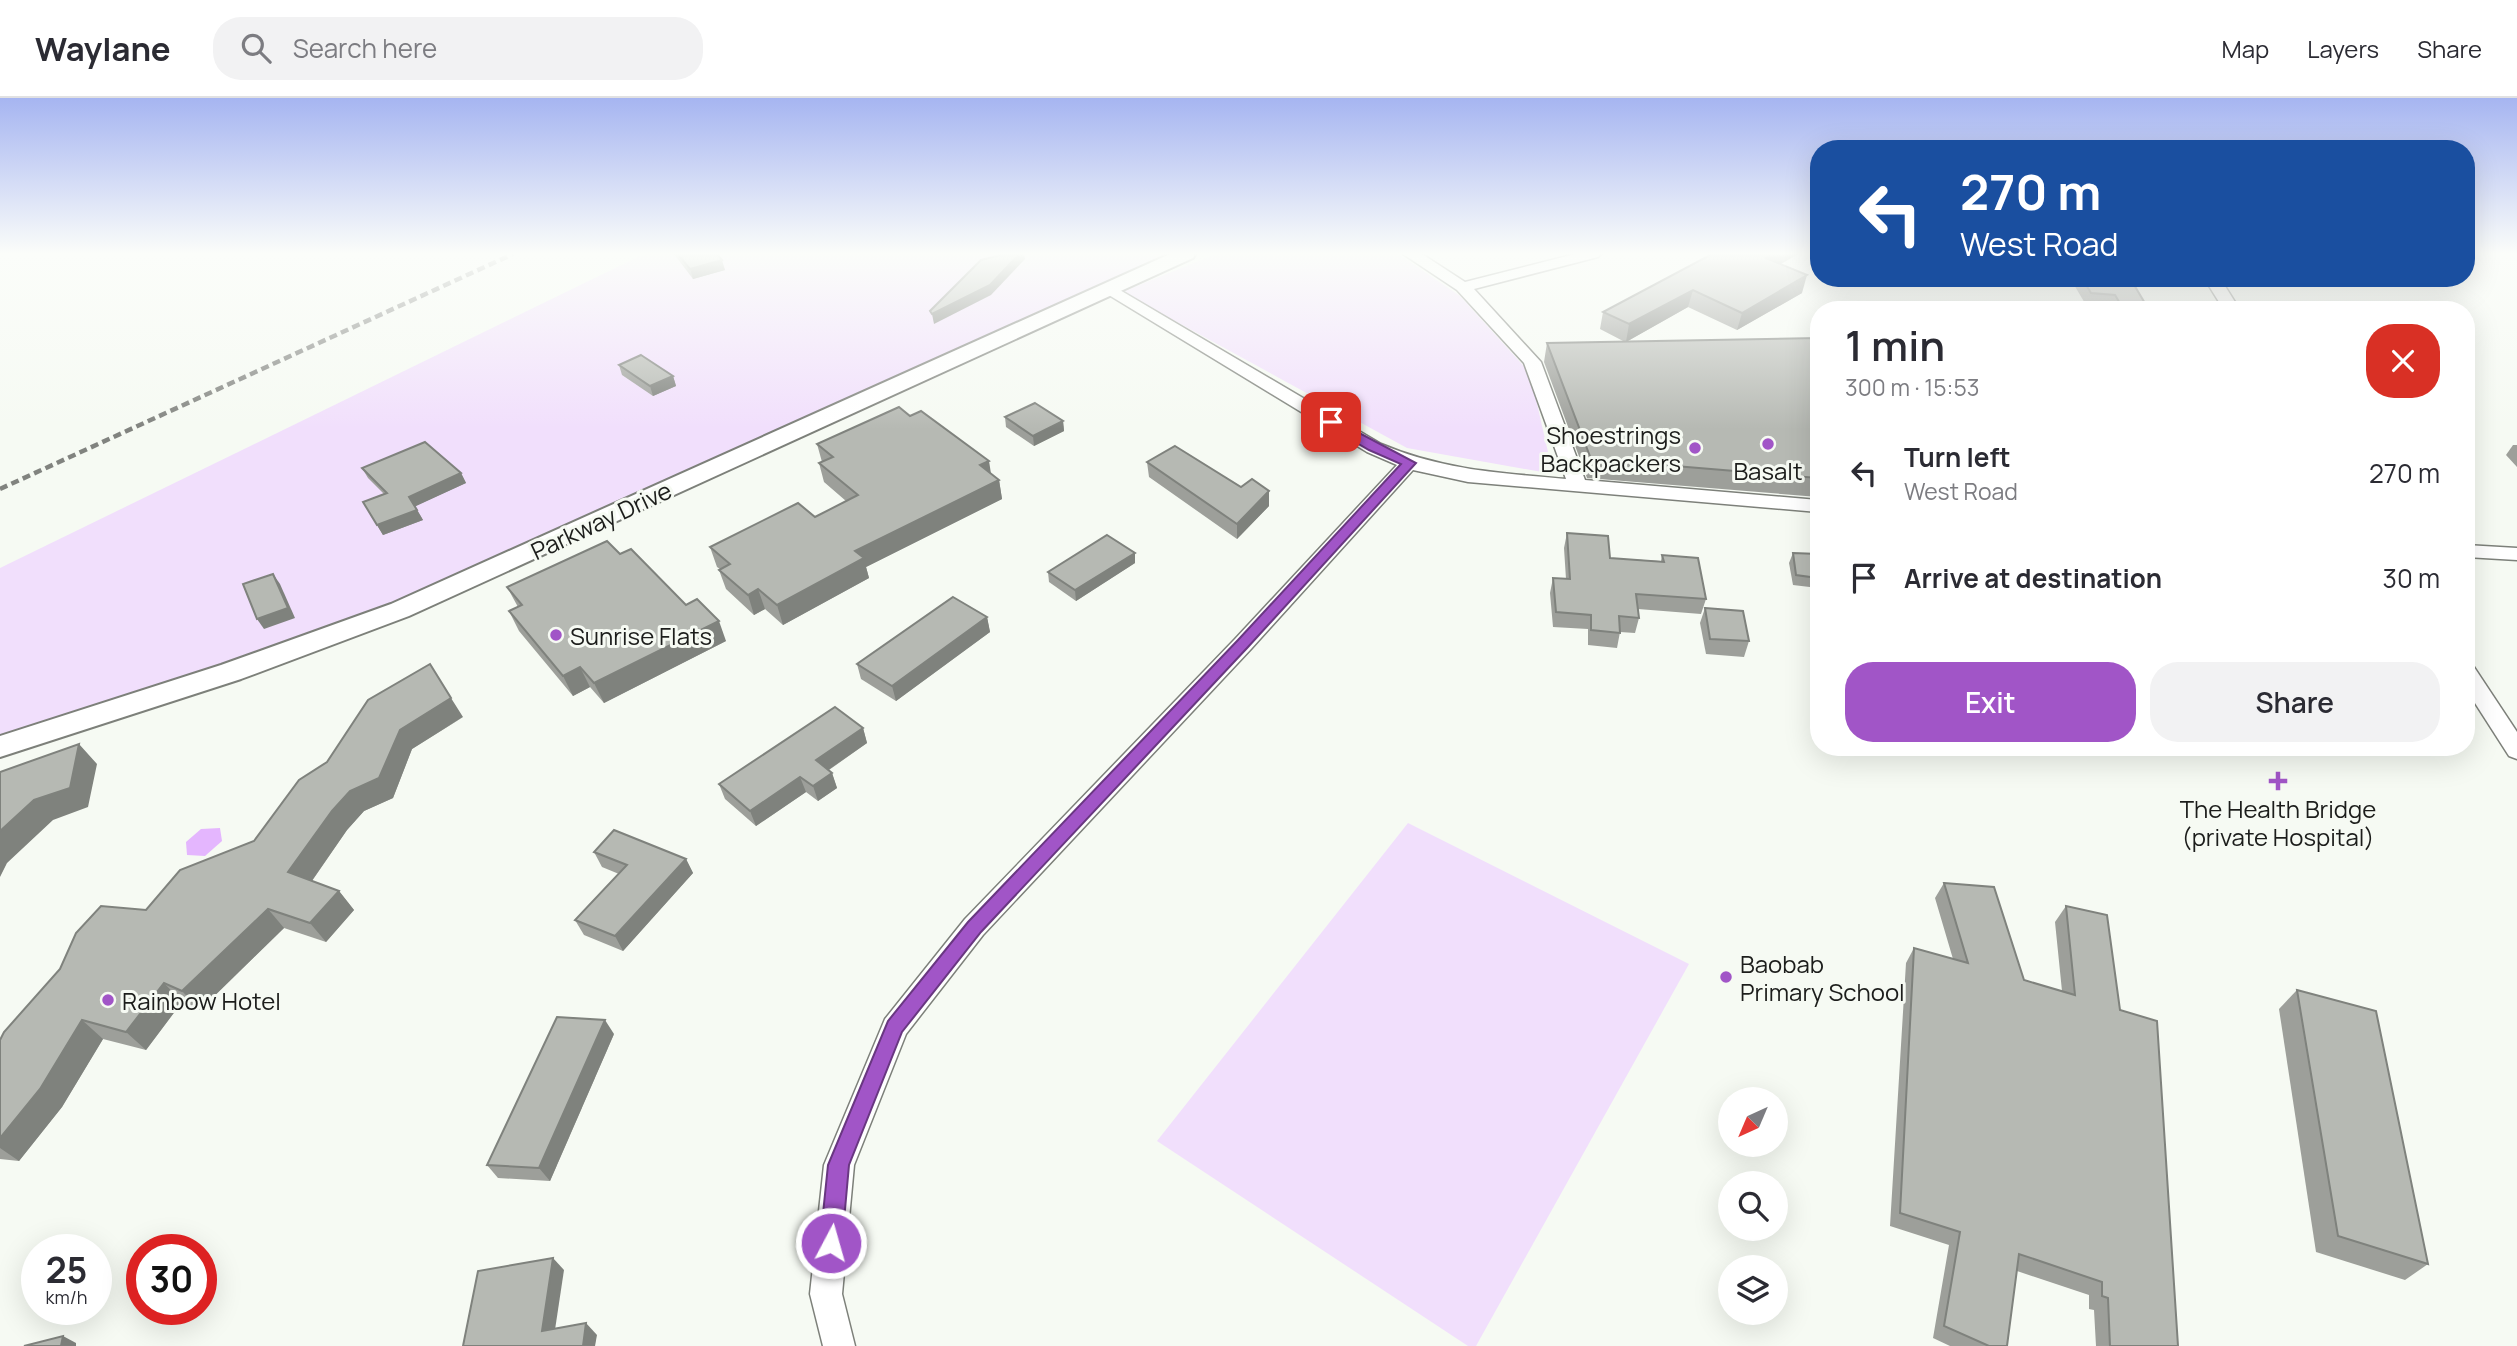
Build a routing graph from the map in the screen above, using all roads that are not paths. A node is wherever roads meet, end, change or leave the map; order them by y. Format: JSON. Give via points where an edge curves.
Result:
{"nodes":[{"id":1,"x":1056,"y":312,"type":"edge"},
{"id":2,"x":1146,"y":312,"type":"edge"},
{"id":3,"x":1487,"y":312,"type":"edge"},
{"id":4,"x":1409,"y":463,"type":"junction"},
{"id":5,"x":1577,"y":483,"type":"junction"},
{"id":6,"x":1810,"y":505,"type":"edge"},
{"id":7,"x":2475,"y":552,"type":"edge"},
{"id":8,"x":2517,"y":554,"type":"edge"},
{"id":9,"x":2475,"y":686,"type":"edge"},
{"id":10,"x":0,"y":747,"type":"edge"},
{"id":11,"x":2517,"y":750,"type":"edge"},
{"id":12,"x":839,"y":1346,"type":"edge"}],
"edges":[{"from":1,"to":10,"type":"street","name":"Parkway Drive","via":[[400,610],[231,672]]},
{"from":2,"to":4,"type":"street","via":[[1374,448]]},
{"from":3,"to":5,"type":"street","via":[[1532,362]]},
{"from":4,"to":5,"type":"street","via":[[1468,476]]},
{"from":4,"to":12,"type":"street","via":[[974,927],[895,1027],[839,1165],[825,1294]]},
{"from":5,"to":6,"type":"street"},
{"from":7,"to":8,"type":"street"},
{"from":9,"to":11,"type":"street"}]}
